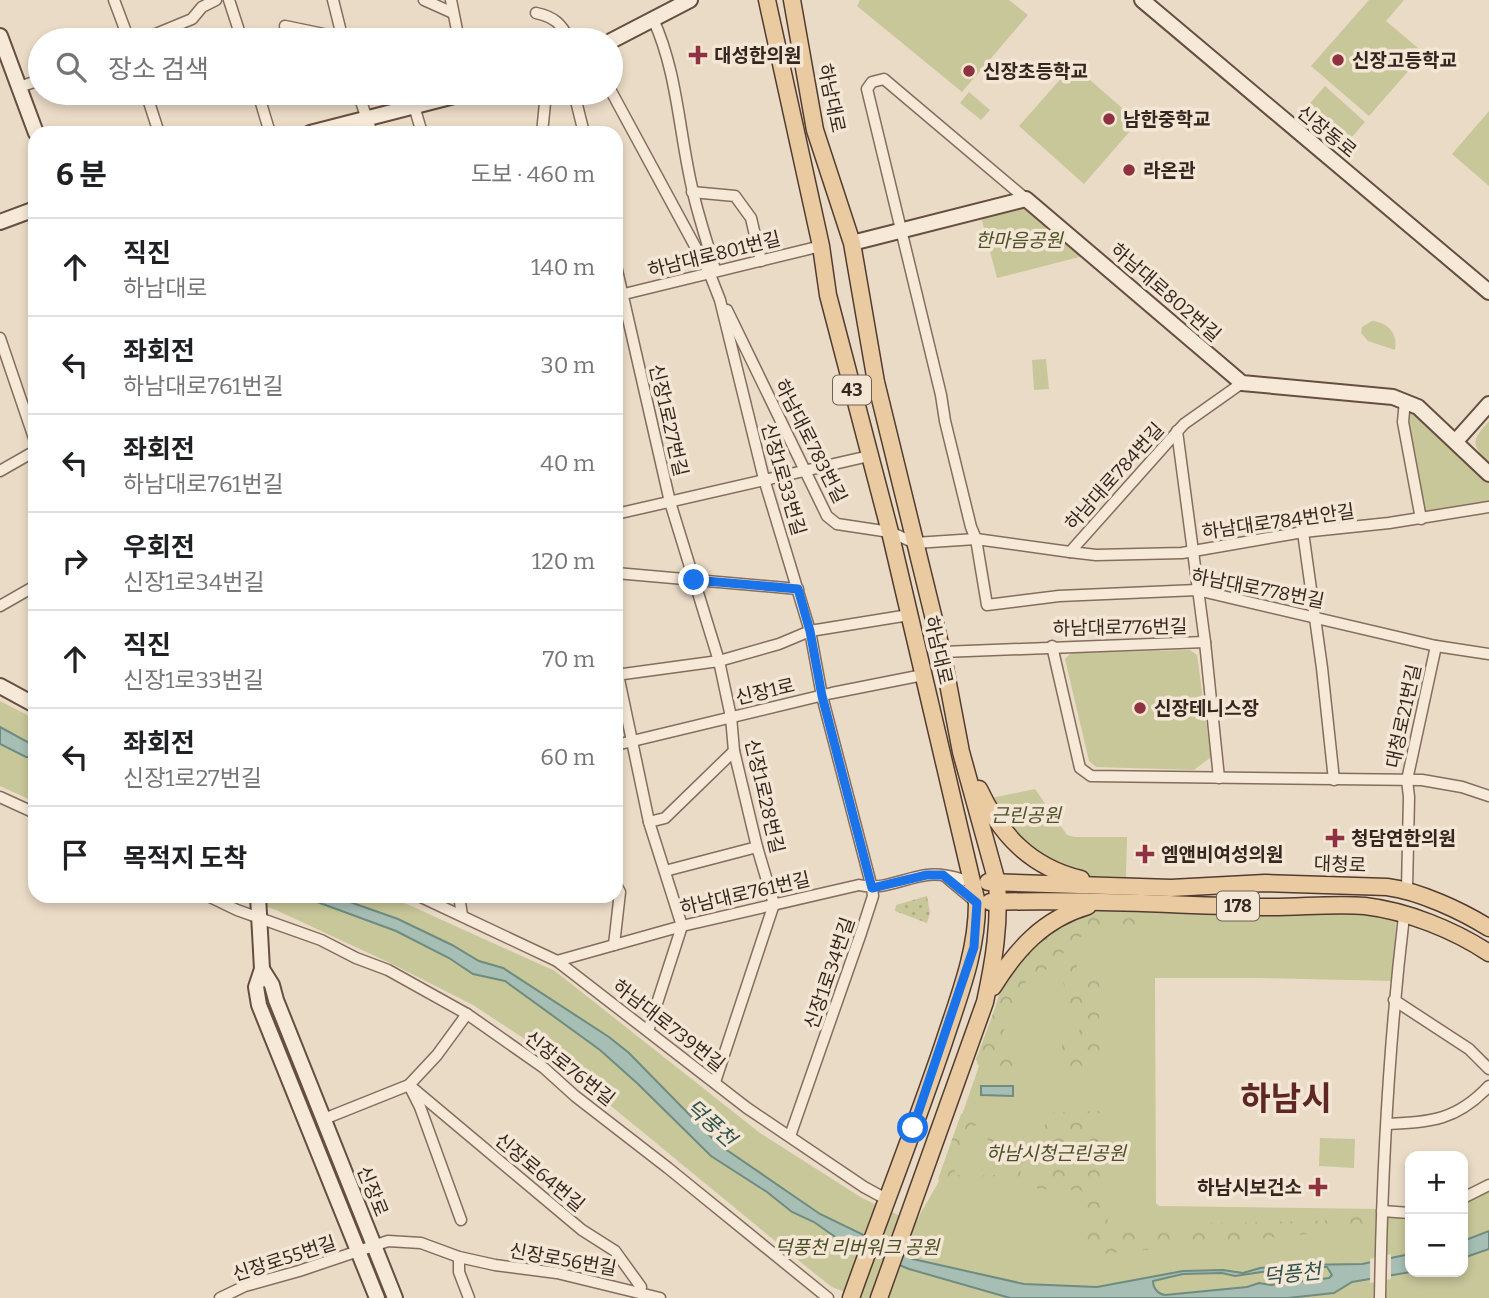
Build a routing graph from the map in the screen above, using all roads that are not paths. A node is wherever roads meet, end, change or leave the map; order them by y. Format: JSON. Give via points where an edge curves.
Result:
{"nodes":[{"id":1,"x":114,"y":0,"type":"edge"},
{"id":2,"x":216,"y":0,"type":"edge"},
{"id":3,"x":229,"y":0,"type":"edge"},
{"id":4,"x":333,"y":0,"type":"edge"},
{"id":5,"x":424,"y":0,"type":"edge"},
{"id":6,"x":451,"y":0,"type":"edge"},
{"id":7,"x":690,"y":0,"type":"edge"},
{"id":8,"x":767,"y":0,"type":"edge"},
{"id":9,"x":792,"y":0,"type":"edge"},
{"id":10,"x":1142,"y":0,"type":"edge"},
{"id":11,"x":453,"y":13,"type":"junction"},
{"id":12,"x":537,"y":13,"type":"dead end"},
{"id":13,"x":653,"y":19,"type":"junction"},
{"id":14,"x":285,"y":26,"type":"dead end"},
{"id":15,"x":124,"y":28,"type":"edge"},
{"id":16,"x":170,"y":28,"type":"edge"},
{"id":17,"x":238,"y":28,"type":"edge"},
{"id":18,"x":294,"y":28,"type":"edge"},
{"id":19,"x":340,"y":28,"type":"edge"},
{"id":20,"x":456,"y":28,"type":"edge"},
{"id":21,"x":564,"y":28,"type":"edge"},
{"id":22,"x":623,"y":35,"type":"edge"},
{"id":23,"x":0,"y":36,"type":"edge"},
{"id":24,"x":28,"y":84,"type":"edge"},
{"id":25,"x":19,"y":87,"type":"junction"},
{"id":26,"x":150,"y":105,"type":"edge"},
{"id":27,"x":262,"y":105,"type":"edge"},
{"id":28,"x":361,"y":105,"type":"edge"},
{"id":29,"x":418,"y":105,"type":"edge"},
{"id":30,"x":545,"y":105,"type":"edge"},
{"id":31,"x":577,"y":105,"type":"edge"},
{"id":32,"x":619,"y":105,"type":"edge"},
{"id":33,"x":414,"y":106,"type":"junction"},
{"id":34,"x":365,"y":118,"type":"junction"},
{"id":35,"x":33,"y":126,"type":"edge"},
{"id":36,"x":157,"y":126,"type":"edge"},
{"id":37,"x":268,"y":126,"type":"edge"},
{"id":38,"x":336,"y":126,"type":"edge"},
{"id":39,"x":369,"y":126,"type":"edge"},
{"id":40,"x":420,"y":126,"type":"edge"},
{"id":41,"x":543,"y":126,"type":"edge"},
{"id":42,"x":582,"y":126,"type":"edge"},
{"id":43,"x":692,"y":192,"type":"junction"},
{"id":44,"x":1026,"y":200,"type":"junction"},
{"id":45,"x":28,"y":212,"type":"edge"},
{"id":46,"x":0,"y":222,"type":"edge"},
{"id":47,"x":900,"y":231,"type":"junction"},
{"id":48,"x":852,"y":243,"type":"junction"},
{"id":49,"x":821,"y":246,"type":"junction"},
{"id":50,"x":761,"y":261,"type":"junction"},
{"id":51,"x":712,"y":271,"type":"junction"},
{"id":52,"x":1489,"y":292,"type":"edge"},
{"id":53,"x":623,"y":294,"type":"edge"},
{"id":54,"x":720,"y":300,"type":"junction"},
{"id":55,"x":623,"y":307,"type":"edge"},
{"id":56,"x":0,"y":338,"type":"edge"},
{"id":57,"x":1242,"y":383,"type":"junction"},
{"id":58,"x":1405,"y":400,"type":"junction"},
{"id":59,"x":1489,"y":404,"type":"edge"},
{"id":60,"x":28,"y":420,"type":"edge"},
{"id":61,"x":1177,"y":431,"type":"junction"},
{"id":62,"x":1456,"y":442,"type":"junction"},
{"id":63,"x":28,"y":454,"type":"edge"},
{"id":64,"x":869,"y":456,"type":"junction"},
{"id":65,"x":803,"y":470,"type":"junction"},
{"id":66,"x":0,"y":471,"type":"edge"},
{"id":67,"x":1489,"y":474,"type":"edge"},
{"id":68,"x":764,"y":480,"type":"junction"},
{"id":69,"x":670,"y":502,"type":"junction"},
{"id":70,"x":1489,"y":507,"type":"edge"},
{"id":71,"x":623,"y":512,"type":"edge"},
{"id":72,"x":1421,"y":519,"type":"junction"},
{"id":73,"x":890,"y":532,"type":"junction"},
{"id":74,"x":1303,"y":532,"type":"junction"},
{"id":75,"x":976,"y":539,"type":"junction"},
{"id":76,"x":915,"y":543,"type":"junction"},
{"id":77,"x":1193,"y":551,"type":"junction"},
{"id":78,"x":1070,"y":552,"type":"junction"},
{"id":79,"x":623,"y":574,"type":"edge"},
{"id":80,"x":694,"y":580,"type":"junction"},
{"id":81,"x":798,"y":589,"type":"junction"},
{"id":82,"x":28,"y":590,"type":"edge"},
{"id":83,"x":1197,"y":590,"type":"junction"},
{"id":84,"x":0,"y":606,"type":"edge"},
{"id":85,"x":909,"y":615,"type":"junction"},
{"id":86,"x":1315,"y":617,"type":"junction"},
{"id":87,"x":810,"y":631,"type":"junction"},
{"id":88,"x":1205,"y":642,"type":"junction"},
{"id":89,"x":1052,"y":646,"type":"junction"},
{"id":90,"x":1436,"y":646,"type":"junction"},
{"id":91,"x":942,"y":652,"type":"junction"},
{"id":92,"x":1489,"y":654,"type":"edge"},
{"id":93,"x":719,"y":661,"type":"junction"},
{"id":94,"x":623,"y":671,"type":"edge"},
{"id":95,"x":923,"y":675,"type":"junction"},
{"id":96,"x":0,"y":686,"type":"edge"},
{"id":97,"x":822,"y":696,"type":"junction"},
{"id":98,"x":623,"y":698,"type":"edge"},
{"id":99,"x":28,"y":701,"type":"edge"},
{"id":100,"x":731,"y":717,"type":"junction"},
{"id":101,"x":633,"y":741,"type":"junction"},
{"id":102,"x":623,"y":744,"type":"edge"},
{"id":103,"x":734,"y":751,"type":"junction"},
{"id":104,"x":961,"y":752,"type":"junction"},
{"id":105,"x":1219,"y":778,"type":"junction"},
{"id":106,"x":1334,"y":780,"type":"junction"},
{"id":107,"x":1407,"y":780,"type":"junction"},
{"id":108,"x":1489,"y":796,"type":"edge"},
{"id":109,"x":0,"y":797,"type":"edge"},
{"id":110,"x":28,"y":810,"type":"edge"},
{"id":111,"x":649,"y":822,"type":"junction"},
{"id":112,"x":757,"y":847,"type":"junction"},
{"id":113,"x":665,"y":871,"type":"junction"},
{"id":114,"x":943,"y":875,"type":"junction"},
{"id":115,"x":972,"y":882,"type":"junction"},
{"id":116,"x":997,"y":882,"type":"junction"},
{"id":117,"x":872,"y":888,"type":"junction"},
{"id":118,"x":1407,"y":889,"type":"junction"},
{"id":119,"x":1112,"y":895,"type":"junction"},
{"id":120,"x":999,"y":902,"type":"junction"},
{"id":121,"x":240,"y":903,"type":"edge"},
{"id":122,"x":435,"y":903,"type":"edge"},
{"id":123,"x":460,"y":903,"type":"edge"},
{"id":124,"x":619,"y":903,"type":"edge"},
{"id":125,"x":977,"y":903,"type":"junction"},
{"id":126,"x":774,"y":904,"type":"junction"},
{"id":127,"x":258,"y":907,"type":"edge"},
{"id":128,"x":462,"y":915,"type":"junction"},
{"id":129,"x":1404,"y":916,"type":"junction"},
{"id":130,"x":682,"y":926,"type":"junction"},
{"id":131,"x":1489,"y":928,"type":"edge"},
{"id":132,"x":614,"y":945,"type":"junction"},
{"id":133,"x":974,"y":947,"type":"junction"},
{"id":134,"x":1489,"y":953,"type":"edge"},
{"id":135,"x":557,"y":961,"type":"junction"},
{"id":136,"x":262,"y":969,"type":"junction"},
{"id":137,"x":992,"y":971,"type":"junction"},
{"id":138,"x":1394,"y":1000,"type":"junction"},
{"id":139,"x":985,"y":1002,"type":"junction"},
{"id":140,"x":467,"y":1014,"type":"junction"},
{"id":141,"x":648,"y":1031,"type":"junction"},
{"id":142,"x":1489,"y":1069,"type":"edge"},
{"id":143,"x":715,"y":1082,"type":"junction"},
{"id":144,"x":409,"y":1085,"type":"junction"},
{"id":145,"x":1489,"y":1086,"type":"edge"},
{"id":146,"x":315,"y":1098,"type":"junction"},
{"id":147,"x":300,"y":1104,"type":"junction"},
{"id":148,"x":324,"y":1119,"type":"junction"},
{"id":149,"x":1387,"y":1124,"type":"junction"},
{"id":150,"x":790,"y":1136,"type":"junction"},
{"id":151,"x":1489,"y":1185,"type":"edge"},
{"id":152,"x":1468,"y":1196,"type":"edge"},
{"id":153,"x":885,"y":1203,"type":"junction"},
{"id":154,"x":1382,"y":1211,"type":"junction"},
{"id":155,"x":1405,"y":1213,"type":"edge"},
{"id":156,"x":461,"y":1220,"type":"dead end"},
{"id":157,"x":374,"y":1246,"type":"junction"},
{"id":158,"x":359,"y":1252,"type":"junction"},
{"id":159,"x":459,"y":1256,"type":"junction"},
{"id":160,"x":640,"y":1291,"type":"junction"},
{"id":161,"x":852,"y":1296,"type":"edge"},
{"id":162,"x":220,"y":1298,"type":"edge"},
{"id":163,"x":377,"y":1298,"type":"edge"},
{"id":164,"x":395,"y":1298,"type":"edge"},
{"id":165,"x":470,"y":1298,"type":"edge"},
{"id":166,"x":660,"y":1298,"type":"edge"},
{"id":167,"x":828,"y":1298,"type":"edge"},
{"id":168,"x":879,"y":1298,"type":"edge"},
{"id":169,"x":1380,"y":1298,"type":"edge"}],
"edges":[{"from":1,"to":15,"type":"street"},
{"from":2,"to":16,"type":"street","via":[[192,19]]},
{"from":3,"to":17,"type":"street"},
{"from":4,"to":19,"type":"street"},
{"from":5,"to":11,"type":"street"},
{"from":6,"to":11,"type":"street"},
{"from":7,"to":13,"type":"street"},
{"from":8,"to":49,"type":"main road","name":"하남대로","number":"43"},
{"from":9,"to":48,"type":"main road","name":"하남대로","number":"43","via":[[816,130]]},
{"from":10,"to":52,"type":"street","name":"신장동로"},
{"from":11,"to":20,"type":"street"},
{"from":12,"to":21,"type":"street","via":[[550,16]]},
{"from":13,"to":22,"type":"street"},
{"from":13,"to":43,"type":"street","name":"신장1로33번길","via":[[676,96]]},
{"from":14,"to":18,"type":"street"},
{"from":23,"to":25,"type":"street"},
{"from":24,"to":25,"type":"street"},
{"from":25,"to":35,"type":"street"},
{"from":26,"to":36,"type":"street"},
{"from":27,"to":37,"type":"street"},
{"from":28,"to":34,"type":"street"},
{"from":29,"to":33,"type":"street"},
{"from":30,"to":41,"type":"street"},
{"from":31,"to":42,"type":"street"},
{"from":32,"to":51,"type":"street"},
{"from":33,"to":34,"type":"street"},
{"from":33,"to":40,"type":"street"},
{"from":34,"to":38,"type":"street"},
{"from":34,"to":39,"type":"street"},
{"from":43,"to":50,"type":"street","via":[[735,196],[751,218]]},
{"from":43,"to":51,"type":"street","name":"신장1로33번길"},
{"from":44,"to":47,"type":"street"},
{"from":44,"to":47,"type":"street","via":[[884,79],[867,89]]},
{"from":44,"to":57,"type":"street","name":"하남대로802번길"},
{"from":45,"to":46,"type":"street"},
{"from":47,"to":48,"type":"street"},
{"from":47,"to":75,"type":"street"},
{"from":48,"to":76,"type":"main road","name":"하남대로","number":"43","via":[[876,382]]},
{"from":49,"to":50,"type":"street","name":"하남대로801번길"},
{"from":49,"to":64,"type":"main road","name":"하남대로","number":"43","via":[[828,295]]},
{"from":50,"to":51,"type":"street","name":"하남대로801번길"},
{"from":51,"to":53,"type":"street","name":"하남대로801번길"},
{"from":51,"to":54,"type":"street","name":"신장1로33번길"},
{"from":54,"to":65,"type":"street","name":"하남대로783번길"},
{"from":54,"to":68,"type":"street","name":"신장1로33번길"},
{"from":55,"to":69,"type":"street","name":"신장1로27번길"},
{"from":56,"to":60,"type":"street"},
{"from":57,"to":58,"type":"street"},
{"from":57,"to":61,"type":"street","name":"하남대로784번길"},
{"from":58,"to":62,"type":"street"},
{"from":58,"to":72,"type":"street","via":[[1403,422]]},
{"from":59,"to":62,"type":"street"},
{"from":61,"to":77,"type":"street"},
{"from":61,"to":78,"type":"street","name":"하남대로784번길"},
{"from":62,"to":67,"type":"street"},
{"from":63,"to":66,"type":"street"},
{"from":64,"to":65,"type":"street"},
{"from":64,"to":73,"type":"main road","name":"하남대로","number":"43"},
{"from":65,"to":68,"type":"street"},
{"from":65,"to":73,"type":"street","name":"하남대로783번길","via":[[827,516],[837,524]]},
{"from":68,"to":69,"type":"street"},
{"from":68,"to":81,"type":"street","name":"신장1로33번길"},
{"from":69,"to":71,"type":"street"},
{"from":69,"to":80,"type":"street","name":"신장1로27번길"},
{"from":70,"to":72,"type":"street","name":"하남대로784번안길"},
{"from":72,"to":74,"type":"street","name":"하남대로784번안길"},
{"from":73,"to":76,"type":"street","name":"하남대로783번길"},
{"from":73,"to":85,"type":"main road","name":"하남대로","number":"43"},
{"from":74,"to":77,"type":"street","name":"하남대로784번안길"},
{"from":74,"to":86,"type":"street"},
{"from":75,"to":76,"type":"street","name":"하남대로784번길"},
{"from":75,"to":78,"type":"street","name":"하남대로784번길"},
{"from":75,"to":83,"type":"street","name":"하남대로778번길","via":[[987,605],[1059,596]]},
{"from":76,"to":91,"type":"main road","name":"하남대로","number":"43"},
{"from":77,"to":78,"type":"street","name":"하남대로784번안길"},
{"from":77,"to":83,"type":"street"},
{"from":79,"to":80,"type":"street"},
{"from":80,"to":81,"type":"street"},
{"from":80,"to":93,"type":"street","name":"신장1로27번길"},
{"from":81,"to":87,"type":"street","name":"신장1로33번길"},
{"from":82,"to":84,"type":"street"},
{"from":83,"to":86,"type":"street","name":"하남대로778번길"},
{"from":83,"to":88,"type":"street"},
{"from":85,"to":87,"type":"street"},
{"from":85,"to":95,"type":"main road","name":"하남대로","number":"43"},
{"from":86,"to":90,"type":"street","name":"하남대로778번길"},
{"from":86,"to":106,"type":"street"},
{"from":87,"to":93,"type":"street"},
{"from":87,"to":97,"type":"street","name":"신장1로33번길"},
{"from":88,"to":89,"type":"street","name":"하남대로776번길"},
{"from":88,"to":105,"type":"street","name":"하남대로776번길"},
{"from":89,"to":91,"type":"street","name":"하남대로776번길"},
{"from":89,"to":105,"type":"street","via":[[1080,768],[1091,776]]},
{"from":90,"to":92,"type":"street","name":"대청로21번길"},
{"from":90,"to":107,"type":"street","name":"대청로21번길"},
{"from":91,"to":104,"type":"main road","name":"하남대로","number":"43"},
{"from":93,"to":94,"type":"street"},
{"from":93,"to":100,"type":"street","name":"신장1로27번길"},
{"from":95,"to":97,"type":"street","name":"신장1로"},
{"from":95,"to":115,"type":"main road","name":"하남대로","number":"43"},
{"from":96,"to":99,"type":"street"},
{"from":97,"to":100,"type":"street","name":"신장1로"},
{"from":97,"to":117,"type":"street","name":"신장1로34번길"},
{"from":98,"to":101,"type":"street"},
{"from":100,"to":101,"type":"street","name":"신장1로"},
{"from":100,"to":103,"type":"street","name":"신장1로28번길"},
{"from":101,"to":102,"type":"street","name":"신장1로"},
{"from":101,"to":111,"type":"street"},
{"from":103,"to":111,"type":"street","via":[[665,818]]},
{"from":103,"to":112,"type":"street","name":"신장1로28번길"},
{"from":104,"to":116,"type":"main road","name":"하남대로","number":"43"},
{"from":104,"to":119,"type":"main road","via":[[994,818],[1022,849],[1049,870]]},
{"from":105,"to":106,"type":"street"},
{"from":106,"to":107,"type":"street"},
{"from":107,"to":108,"type":"street","via":[[1444,783]]},
{"from":107,"to":118,"type":"street","name":"대청로21번길"},
{"from":109,"to":110,"type":"street"},
{"from":111,"to":113,"type":"street"},
{"from":112,"to":113,"type":"street"},
{"from":112,"to":126,"type":"street","name":"신장1로28번길"},
{"from":113,"to":130,"type":"street"},
{"from":114,"to":115,"type":"street","name":"하남대로761번길"},
{"from":114,"to":117,"type":"street","name":"하남대로761번길"},
{"from":114,"to":125,"type":"street"},
{"from":115,"to":116,"type":"main road","name":"대청로","number":"178"},
{"from":115,"to":125,"type":"main road","name":"하남대로","number":"43"},
{"from":116,"to":119,"type":"main road","name":"대청로","number":"178"},
{"from":116,"to":120,"type":"main road","name":"하남대로","number":"43"},
{"from":117,"to":126,"type":"street","name":"하남대로761번길","via":[[859,885]]},
{"from":117,"to":150,"type":"street","name":"신장1로34번길","via":[[861,933]]},
{"from":118,"to":119,"type":"main road","name":"대청로","number":"178","via":[[1265,883]]},
{"from":118,"to":131,"type":"main road","name":"대청로","number":"178"},
{"from":119,"to":120,"type":"main road","name":"대청로","number":"178"},
{"from":119,"to":129,"type":"main road","name":"대청로","number":"178","via":[[1263,907],[1365,906]]},
{"from":119,"to":139,"type":"main road","via":[[1033,935],[1003,970]]},
{"from":120,"to":125,"type":"main road","name":"대청로","number":"178"},
{"from":120,"to":137,"type":"main road","name":"하남대로","number":"43"},
{"from":121,"to":127,"type":"street","name":"신장로76번길"},
{"from":122,"to":128,"type":"street","name":"하남대로739번길"},
{"from":123,"to":128,"type":"street"},
{"from":124,"to":132,"type":"street"},
{"from":125,"to":133,"type":"main road","name":"하남대로","number":"43"},
{"from":126,"to":130,"type":"street","name":"하남대로761번길"},
{"from":126,"to":143,"type":"street"},
{"from":127,"to":136,"type":"street","name":"신장로"},
{"from":127,"to":140,"type":"street","name":"신장로76번길"},
{"from":128,"to":135,"type":"street","name":"하남대로739번길"},
{"from":129,"to":134,"type":"main road","name":"대청로","number":"178","via":[[1448,930]]},
{"from":129,"to":138,"type":"street"},
{"from":130,"to":132,"type":"street","name":"하남대로761번길"},
{"from":130,"to":141,"type":"street"},
{"from":132,"to":135,"type":"street","name":"하남대로761번길"},
{"from":133,"to":137,"type":"main road","via":[[983,940],[991,943]]},
{"from":133,"to":153,"type":"main road","name":"하남대로","number":"43"},
{"from":135,"to":141,"type":"street","name":"하남대로739번길"},
{"from":136,"to":146,"type":"street","name":"신장로"},
{"from":136,"to":147,"type":"street","name":"신장로","via":[[256,986],[259,1005]]},
{"from":137,"to":139,"type":"main road","name":"하남대로","number":"43"},
{"from":138,"to":142,"type":"street","via":[[1469,1049]]},
{"from":138,"to":149,"type":"street"},
{"from":139,"to":168,"type":"main road","name":"하남대로","number":"43"},
{"from":140,"to":144,"type":"street"},
{"from":140,"to":167,"type":"street","name":"신장로76번길","via":[[544,1068]]},
{"from":141,"to":143,"type":"street","name":"하남대로739번길"},
{"from":143,"to":150,"type":"street","name":"하남대로739번길"},
{"from":144,"to":148,"type":"street"},
{"from":144,"to":156,"type":"street"},
{"from":144,"to":160,"type":"street","name":"신장로64번길","via":[[582,1230],[615,1251]]},
{"from":145,"to":149,"type":"street","via":[[1446,1118]]},
{"from":146,"to":147,"type":"street"},
{"from":146,"to":148,"type":"street","name":"신장로"},
{"from":147,"to":158,"type":"street","name":"신장로"},
{"from":148,"to":157,"type":"street","name":"신장로"},
{"from":149,"to":154,"type":"street"},
{"from":150,"to":153,"type":"street","name":"하남대로739번길"},
{"from":151,"to":152,"type":"street"},
{"from":153,"to":161,"type":"main road","name":"하남대로","number":"43"},
{"from":154,"to":155,"type":"street"},
{"from":154,"to":169,"type":"street"},
{"from":157,"to":158,"type":"street","name":"신장로56번길"},
{"from":157,"to":159,"type":"street","name":"신장로56번길","via":[[388,1241],[421,1243]]},
{"from":157,"to":164,"type":"street","name":"신장로"},
{"from":158,"to":162,"type":"street","name":"신장로55번길","via":[[245,1286]]},
{"from":158,"to":163,"type":"street","name":"신장로"},
{"from":159,"to":160,"type":"street","name":"신장로56번길"},
{"from":159,"to":165,"type":"street","via":[[459,1272]]},
{"from":160,"to":166,"type":"street","name":"신장로56번길"}]}
